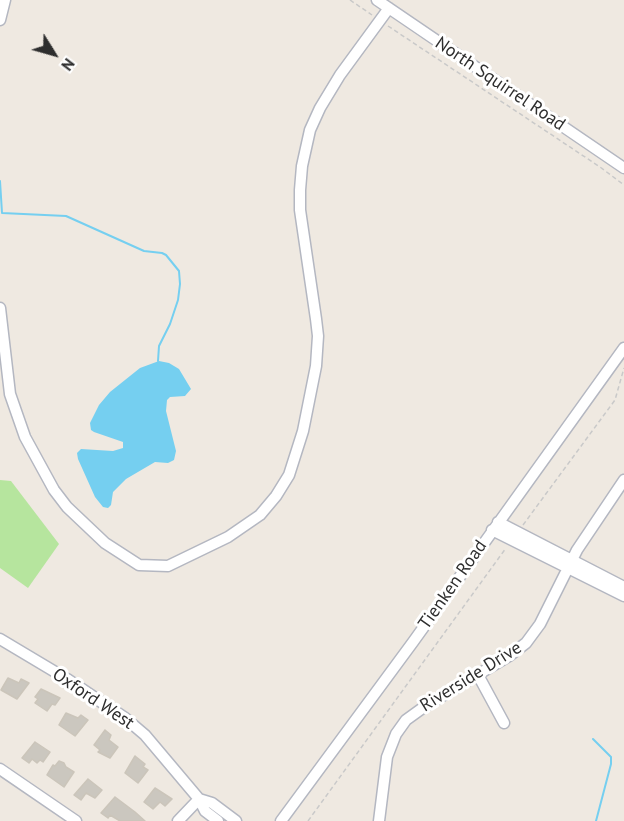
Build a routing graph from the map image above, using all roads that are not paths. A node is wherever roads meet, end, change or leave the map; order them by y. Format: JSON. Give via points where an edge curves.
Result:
{"nodes":[{"id":1,"x":4,"y":0,"type":"edge"},
{"id":2,"x":377,"y":0,"type":"edge"},
{"id":3,"x":389,"y":8,"type":"junction"},
{"id":4,"x":0,"y":20,"type":"edge"},
{"id":5,"x":624,"y":168,"type":"edge"},
{"id":6,"x":0,"y":308,"type":"edge"},
{"id":7,"x":624,"y":348,"type":"edge"},
{"id":8,"x":624,"y":480,"type":"edge"},
{"id":9,"x":495,"y":526,"type":"junction"},
{"id":10,"x":570,"y":564,"type":"junction"},
{"id":11,"x":624,"y":587,"type":"edge"},
{"id":12,"x":624,"y":596,"type":"edge"},
{"id":13,"x":0,"y":639,"type":"edge"},
{"id":14,"x":478,"y":675,"type":"junction"},
{"id":15,"x":504,"y":723,"type":"dead end"},
{"id":16,"x":0,"y":769,"type":"edge"},
{"id":17,"x":199,"y":799,"type":"junction"},
{"id":18,"x":76,"y":821,"type":"edge"},
{"id":19,"x":178,"y":821,"type":"edge"},
{"id":20,"x":218,"y":821,"type":"edge"},
{"id":21,"x":236,"y":821,"type":"edge"},
{"id":22,"x":281,"y":821,"type":"edge"},
{"id":23,"x":379,"y":821,"type":"edge"}],
"edges":[{"from":1,"to":4,"type":"street"},
{"from":2,"to":3,"type":"street","name":"North Squirrel Road"},
{"from":3,"to":5,"type":"street","name":"North Squirrel Road"},
{"from":3,"to":6,"type":"street","via":[[340,75],[310,130],[300,200],[318,336],[316,366],[303,431],[289,475],[260,515],[228,537],[168,566],[139,565],[105,543],[67,507],[25,437],[10,394]]},
{"from":7,"to":9,"type":"street","name":"Tienken Road"},
{"from":8,"to":10,"type":"street","name":"Riverside Drive"},
{"from":9,"to":10,"type":"street"},
{"from":9,"to":22,"type":"street","name":"Tienken Road"},
{"from":10,"to":11,"type":"street"},
{"from":10,"to":12,"type":"street"},
{"from":10,"to":14,"type":"street","name":"Riverside Drive","via":[[526,643]]},
{"from":13,"to":17,"type":"street","name":"Oxford West","via":[[125,718],[151,742]]},
{"from":14,"to":15,"type":"street"},
{"from":14,"to":23,"type":"street","name":"Riverside Drive","via":[[412,714],[396,734],[387,757]]},
{"from":16,"to":18,"type":"street"},
{"from":17,"to":19,"type":"street"},
{"from":17,"to":20,"type":"street","name":"Oxford West","via":[[205,811]]},
{"from":17,"to":21,"type":"street","name":"Oxford West","via":[[212,803]]}]}
